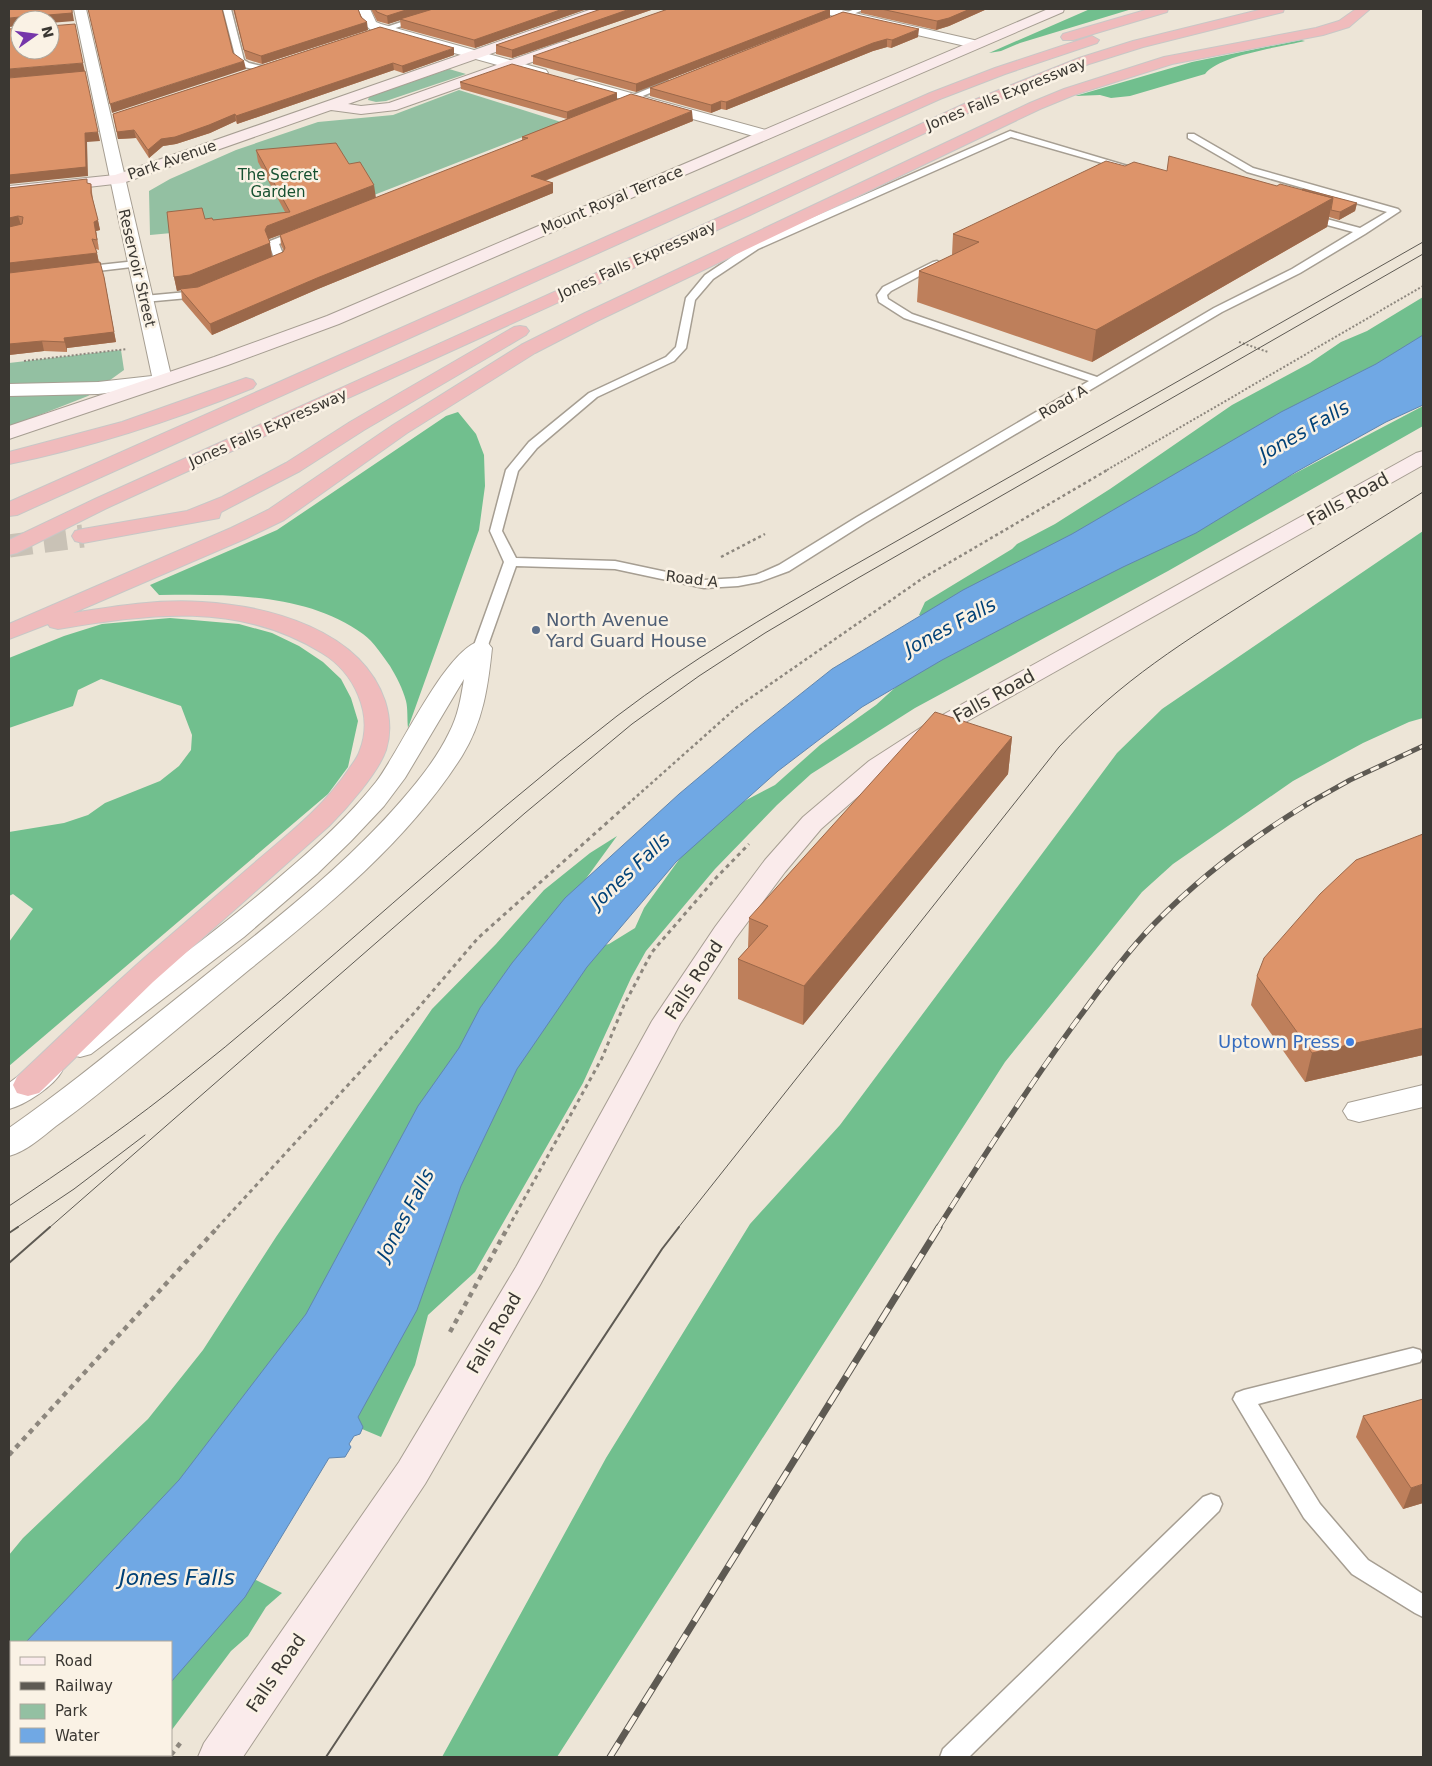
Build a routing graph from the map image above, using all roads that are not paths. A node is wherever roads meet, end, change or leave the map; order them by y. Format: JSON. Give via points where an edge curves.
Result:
{"nodes":[{"id":1,"x":80,"y":9,"type":"edge"},
{"id":2,"x":226,"y":9,"type":"edge"},
{"id":3,"x":364,"y":9,"type":"edge"},
{"id":4,"x":448,"y":9,"type":"edge"},
{"id":5,"x":604,"y":9,"type":"edge"},
{"id":6,"x":821,"y":9,"type":"edge"},
{"id":7,"x":861,"y":9,"type":"edge"},
{"id":8,"x":1058,"y":9,"type":"edge"},
{"id":9,"x":1278,"y":9,"type":"edge"},
{"id":10,"x":1342,"y":9,"type":"edge"},
{"id":11,"x":1364,"y":9,"type":"edge"},
{"id":12,"x":1167,"y":14,"type":"edge"},
{"id":13,"x":846,"y":15,"type":"junction"},
{"id":14,"x":826,"y":22,"type":"edge"},
{"id":15,"x":383,"y":29,"type":"junction"},
{"id":16,"x":359,"y":37,"type":"edge"},
{"id":17,"x":582,"y":40,"type":"edge"},
{"id":18,"x":974,"y":44,"type":"junction"},
{"id":19,"x":1209,"y":52,"type":"junction"},
{"id":20,"x":474,"y":54,"type":"junction"},
{"id":21,"x":512,"y":64,"type":"junction"},
{"id":22,"x":244,"y":75,"type":"edge"},
{"id":23,"x":683,"y":78,"type":"edge"},
{"id":24,"x":631,"y":98,"type":"junction"},
{"id":25,"x":330,"y":105,"type":"junction"},
{"id":26,"x":610,"y":106,"type":"edge"},
{"id":27,"x":764,"y":134,"type":"junction"},
{"id":28,"x":1190,"y":136,"type":"dead end"},
{"id":29,"x":1133,"y":169,"type":"joint"},
{"id":30,"x":1113,"y":177,"type":"edge"},
{"id":31,"x":117,"y":180,"type":"junction"},
{"id":32,"x":9,"y":191,"type":"edge"},
{"id":33,"x":744,"y":212,"type":"junction"},
{"id":34,"x":1297,"y":214,"type":"edge"},
{"id":35,"x":310,"y":228,"type":"edge"},
{"id":36,"x":1362,"y":232,"type":"junction"},
{"id":37,"x":612,"y":240,"type":"junction"},
{"id":38,"x":948,"y":259,"type":"edge"},
{"id":39,"x":136,"y":264,"type":"junction"},
{"id":40,"x":255,"y":270,"type":"edge"},
{"id":41,"x":73,"y":271,"type":"edge"},
{"id":42,"x":212,"y":287,"type":"edge"},
{"id":43,"x":144,"y":300,"type":"junction"},
{"id":44,"x":162,"y":380,"type":"junction"},
{"id":45,"x":1098,"y":381,"type":"junction"},
{"id":46,"x":9,"y":390,"type":"edge"},
{"id":47,"x":9,"y":432,"type":"edge"},
{"id":48,"x":1423,"y":457,"type":"edge"},
{"id":49,"x":9,"y":458,"type":"edge"},
{"id":50,"x":319,"y":485,"type":"junction"},
{"id":51,"x":9,"y":510,"type":"edge"},
{"id":52,"x":193,"y":516,"type":"junction"},
{"id":53,"x":83,"y":536,"type":"tunnel mouth"},
{"id":54,"x":9,"y":548,"type":"edge"},
{"id":55,"x":510,"y":562,"type":"junction"},
{"id":56,"x":13,"y":630,"type":"edge"},
{"id":57,"x":480,"y":648,"type":"junction"},
{"id":58,"x":19,"y":1092,"type":"edge"},
{"id":59,"x":1423,"y":1096,"type":"edge"},
{"id":60,"x":1359,"y":1111,"type":"dead end"},
{"id":61,"x":9,"y":1144,"type":"edge"},
{"id":62,"x":1413,"y":1356,"type":"dead end"},
{"id":63,"x":1211,"y":1504,"type":"dead end"},
{"id":64,"x":1423,"y":1606,"type":"edge"},
{"id":65,"x":219,"y":1757,"type":"edge"},
{"id":66,"x":952,"y":1757,"type":"edge"}],
"edges":[{"from":1,"to":31,"type":"street","name":"Reservoir Street","via":[[79,26],[91,76],[108,119]]},
{"from":2,"to":22,"type":"lane","via":[[240,61],[246,65],[267,67]]},
{"from":3,"to":15,"type":"street","via":[[371,24]]},
{"from":4,"to":15,"type":"lane"},
{"from":5,"to":20,"type":"street","name":"Park Avenue"},
{"from":6,"to":13,"type":"street"},
{"from":7,"to":13,"type":"lane"},
{"from":8,"to":18,"type":"street","name":"Mount Royal Terrace"},
{"from":9,"to":33,"type":"highway","name":"Jones Falls Expressway","via":[[1084,61],[969,106]]},
{"from":10,"to":19,"type":"highway","via":[[1306,29]]},
{"from":11,"to":19,"type":"highway","via":[[1344,24],[1318,32]]},
{"from":12,"to":37,"type":"highway","name":"Jones Falls Expressway","via":[[935,96]]},
{"from":13,"to":14,"type":"lane"},
{"from":13,"to":18,"type":"street"},
{"from":15,"to":16,"type":"lane"},
{"from":15,"to":20,"type":"street"},
{"from":17,"to":21,"type":"street","name":"Park Avenue"},
{"from":18,"to":27,"type":"street","name":"Mount Royal Terrace"},
{"from":19,"to":50,"type":"highway","via":[[1131,71],[1027,110],[591,317],[528,349],[400,429]]},
{"from":20,"to":21,"type":"street"},
{"from":20,"to":25,"type":"street","name":"Park Avenue"},
{"from":21,"to":24,"type":"street"},
{"from":21,"to":25,"type":"street","name":"Park Avenue","via":[[391,107],[361,110]]},
{"from":23,"to":24,"type":"lane"},
{"from":24,"to":26,"type":"lane"},
{"from":24,"to":27,"type":"street"},
{"from":25,"to":31,"type":"street","name":"Park Avenue"},
{"from":27,"to":44,"type":"street","name":"Mount Royal Terrace","via":[[333,320]]},
{"from":28,"to":36,"type":"lane","name":"Road A","via":[[1250,170],[1395,211]]},
{"from":29,"to":30,"type":"lane"},
{"from":29,"to":55,"type":"lane","via":[[1010,134],[754,247],[728,263],[709,277],[690,300],[681,348],[670,359],[593,395],[533,445],[512,470],[496,531]]},
{"from":31,"to":32,"type":"street","name":"Park Avenue"},
{"from":31,"to":39,"type":"street","name":"Reservoir Street"},
{"from":33,"to":52,"type":"highway","via":[[672,258],[524,329],[293,467]]},
{"from":33,"to":54,"type":"highway","name":"Jones Falls Expressway"},
{"from":34,"to":36,"type":"lane"},
{"from":35,"to":40,"type":"lane","via":[[274,243],[280,259]]},
{"from":36,"to":45,"type":"lane","name":"Road A","via":[[1296,271],[1218,310]]},
{"from":37,"to":49,"type":"highway","via":[[343,344],[194,406],[125,429]]},
{"from":37,"to":51,"type":"highway","name":"Jones Falls Expressway"},
{"from":38,"to":45,"type":"lane","via":[[887,289],[882,295],[883,300],[908,316]]},
{"from":39,"to":41,"type":"lane"},
{"from":39,"to":43,"type":"street","name":"Reservoir Street"},
{"from":42,"to":43,"type":"lane","via":[[195,294]]},
{"from":43,"to":44,"type":"street","name":"Reservoir Street"},
{"from":44,"to":46,"type":"street","name":"Mount Royal Terrace","via":[[98,388]]},
{"from":44,"to":47,"type":"street","name":"Mount Royal Terrace"},
{"from":45,"to":55,"type":"lane","name":"Road A","via":[[784,568],[759,578],[704,584],[615,565]]},
{"from":48,"to":65,"type":"street","name":"Falls Road","via":[[937,728],[878,766],[812,822],[725,932],[667,1021],[528,1276],[412,1473]]},
{"from":50,"to":52,"type":"highway","via":[[267,501]]},
{"from":50,"to":56,"type":"highway","via":[[276,514],[238,533]]},
{"from":52,"to":53,"type":"highway"},
{"from":55,"to":57,"type":"lane"},
{"from":56,"to":58,"type":"highway","via":[[155,609],[189,608],[262,618],[319,640],[348,661],[365,685],[374,706],[377,728],[373,750],[355,781],[320,822],[143,974]]},
{"from":57,"to":58,"type":"street","via":[[448,684],[398,770],[371,804],[313,865],[214,946]]},
{"from":57,"to":61,"type":"street","via":[[476,685],[463,732],[441,768],[385,837],[224,976],[57,1111]]},
{"from":59,"to":60,"type":"street"},
{"from":62,"to":64,"type":"lane","via":[[1244,1399],[1312,1511],[1360,1567]]},
{"from":63,"to":66,"type":"lane"}]}
